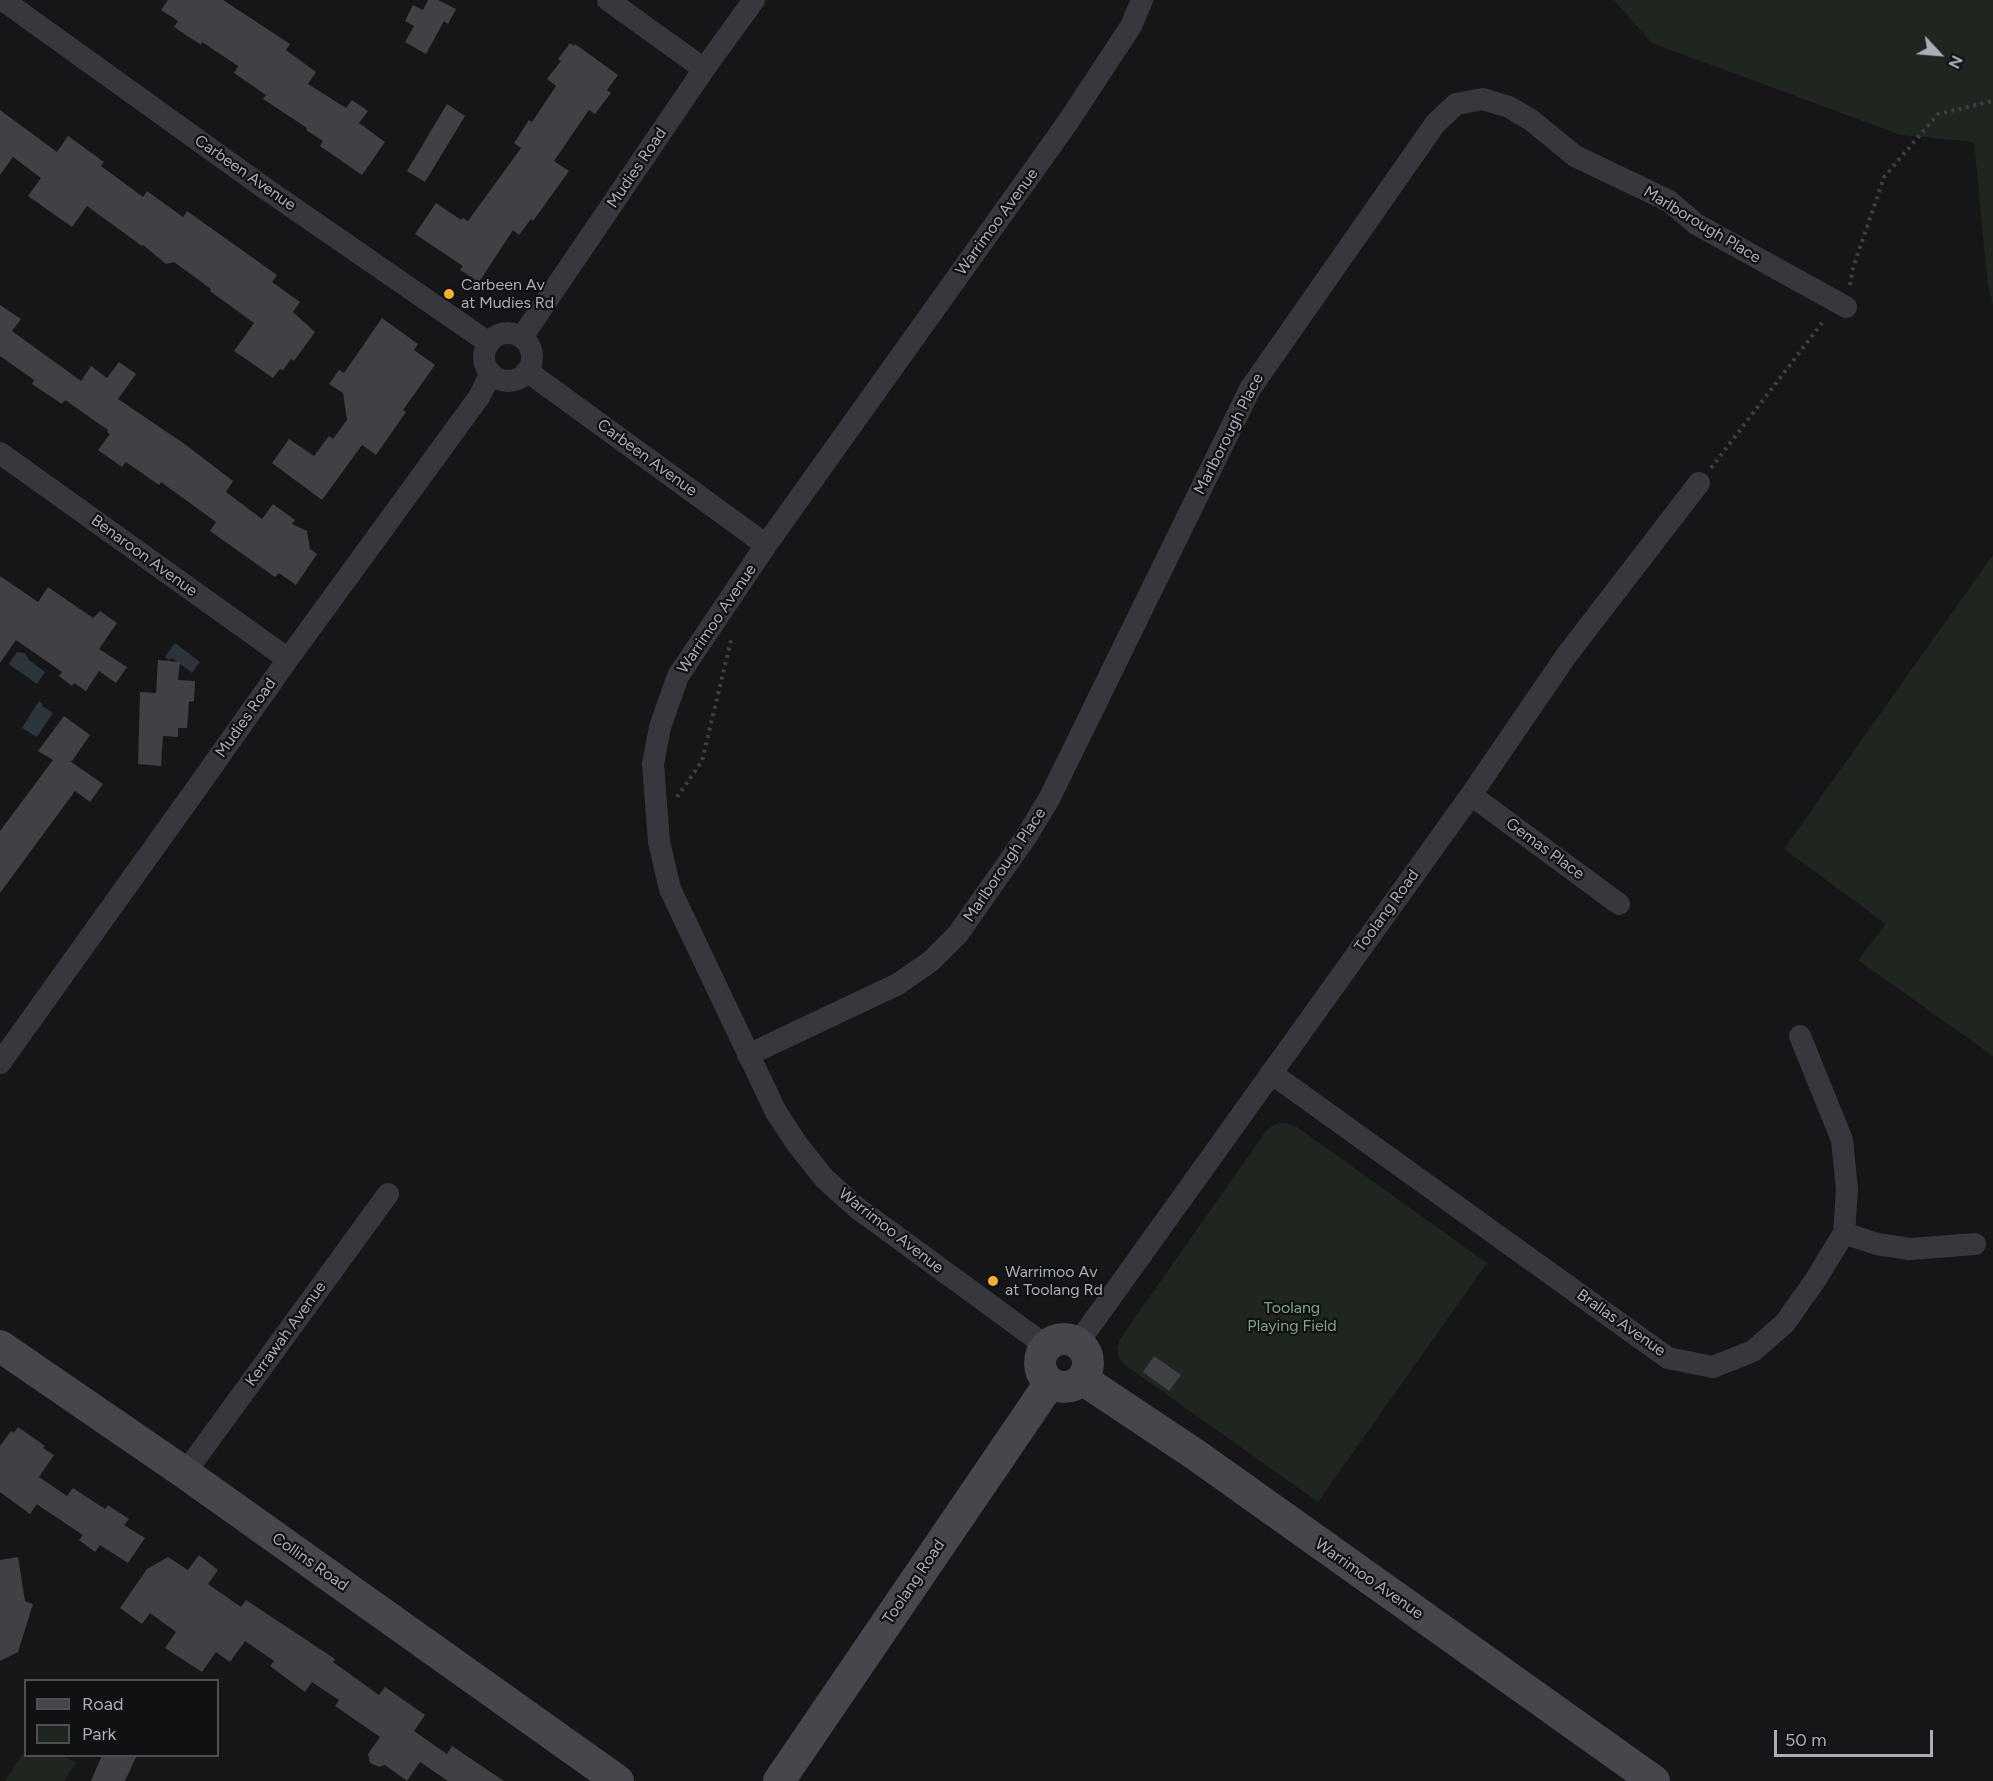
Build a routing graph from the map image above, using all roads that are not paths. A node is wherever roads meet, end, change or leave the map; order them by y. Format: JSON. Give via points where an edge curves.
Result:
{"nodes":[{"id":1,"x":3,"y":0,"type":"edge"},
{"id":2,"x":608,"y":0,"type":"edge"},
{"id":3,"x":754,"y":0,"type":"edge"},
{"id":4,"x":1142,"y":0,"type":"edge"},
{"id":5,"x":704,"y":69,"type":"junction"},
{"id":6,"x":1846,"y":307,"type":"road end"},
{"id":7,"x":522,"y":337,"type":"junction"},
{"id":8,"x":489,"y":343,"type":"junction"},
{"id":9,"x":527,"y":371,"type":"junction"},
{"id":10,"x":491,"y":373,"type":"junction"},
{"id":11,"x":0,"y":453,"type":"edge"},
{"id":12,"x":1700,"y":483,"type":"road end"},
{"id":13,"x":766,"y":545,"type":"junction"},
{"id":14,"x":288,"y":659,"type":"junction"},
{"id":15,"x":1471,"y":795,"type":"junction"},
{"id":16,"x":1620,"y":904,"type":"dead end"},
{"id":17,"x":1800,"y":1036,"type":"dead end"},
{"id":18,"x":748,"y":1055,"type":"junction"},
{"id":19,"x":0,"y":1063,"type":"edge"},
{"id":20,"x":1271,"y":1073,"type":"junction"},
{"id":21,"x":388,"y":1194,"type":"dead end"},
{"id":22,"x":1844,"y":1233,"type":"junction"},
{"id":23,"x":1975,"y":1244,"type":"dead end"},
{"id":24,"x":1078,"y":1343,"type":"junction"},
{"id":25,"x":0,"y":1346,"type":"edge"},
{"id":26,"x":1046,"y":1346,"type":"junction"},
{"id":27,"x":1082,"y":1379,"type":"junction"},
{"id":28,"x":1050,"y":1383,"type":"junction"},
{"id":29,"x":185,"y":1473,"type":"junction"},
{"id":30,"x":618,"y":1781,"type":"edge"},
{"id":31,"x":779,"y":1781,"type":"edge"},
{"id":32,"x":1653,"y":1781,"type":"edge"}],
"edges":[{"from":1,"to":8,"type":"street","name":"Carbeen Avenue"},
{"from":2,"to":5,"type":"street"},
{"from":3,"to":5,"type":"street","name":"Mudies Road"},
{"from":4,"to":13,"type":"street","name":"Warrimoo Avenue","via":[[1131,26],[1068,122]]},
{"from":5,"to":7,"type":"street","name":"Mudies Road"},
{"from":6,"to":18,"type":"street","name":"Marlborough Place","via":[[1696,224],[1669,201],[1575,156],[1509,107],[1483,99],[1456,104],[1435,124],[1250,389],[1049,799],[958,934],[931,961],[898,984]]},
{"from":7,"to":8,"type":"street","via":[[501,334]]},
{"from":7,"to":9,"type":"street","via":[[532,356]]},
{"from":8,"to":10,"type":"street","via":[[484,358]]},
{"from":9,"to":10,"type":"street","via":[[513,380]]},
{"from":9,"to":13,"type":"street","name":"Carbeen Avenue"},
{"from":10,"to":14,"type":"street","name":"Mudies Road","via":[[479,397]]},
{"from":11,"to":14,"type":"street","name":"Benaroon Avenue"},
{"from":12,"to":15,"type":"street","name":"Toolang Road","via":[[1566,656]]},
{"from":13,"to":18,"type":"street","name":"Warrimoo Avenue","via":[[678,676],[660,727],[653,764],[659,842],[670,889]]},
{"from":14,"to":19,"type":"street","name":"Mudies Road"},
{"from":15,"to":16,"type":"street","name":"Gemas Place"},
{"from":15,"to":20,"type":"street","name":"Toolang Road"},
{"from":17,"to":22,"type":"street","name":"Brallas Avenue","via":[[1842,1140],[1847,1189]]},
{"from":18,"to":26,"type":"street","name":"Warrimoo Avenue","via":[[776,1112],[824,1178],[856,1207]]},
{"from":20,"to":22,"type":"street","name":"Brallas Avenue","via":[[1668,1358],[1713,1367],[1753,1351],[1785,1323]]},
{"from":20,"to":24,"type":"street","name":"Toolang Road"},
{"from":21,"to":29,"type":"street","name":"Kerrawah Avenue"},
{"from":22,"to":23,"type":"street","via":[[1876,1244],[1910,1249]]},
{"from":24,"to":26,"type":"street","via":[[1060,1339]]},
{"from":24,"to":27,"type":"street","via":[[1088,1359]]},
{"from":25,"to":29,"type":"street","name":"Collins Road"},
{"from":26,"to":28,"type":"street","via":[[1040,1369]]},
{"from":27,"to":28,"type":"street","via":[[1065,1388]]},
{"from":27,"to":32,"type":"street","name":"Warrimoo Avenue","via":[[1196,1455]]},
{"from":28,"to":31,"type":"street","name":"Toolang Road"},
{"from":29,"to":30,"type":"street","name":"Collins Road"}]}
